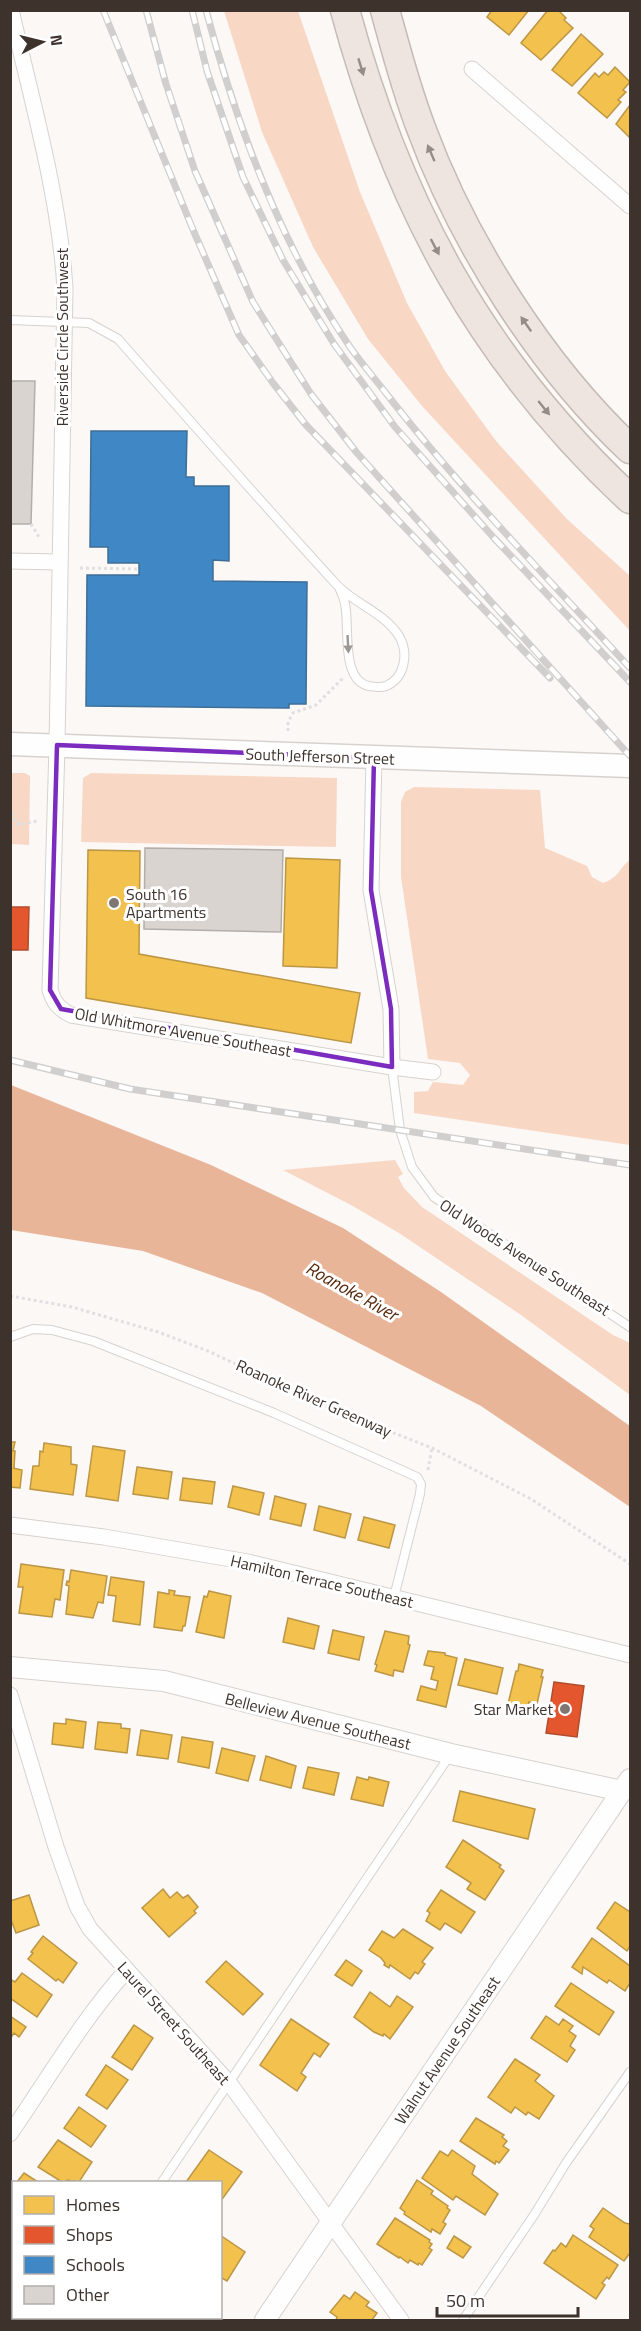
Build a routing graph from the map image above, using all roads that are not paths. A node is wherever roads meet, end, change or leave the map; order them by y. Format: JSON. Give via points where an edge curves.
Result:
{"nodes":[{"id":1,"x":11,"y":10,"type":"edge"},
{"id":2,"x":345,"y":10,"type":"edge"},
{"id":3,"x":385,"y":10,"type":"edge"},
{"id":4,"x":15,"y":46,"type":"edge"},
{"id":5,"x":472,"y":69,"type":"dead end"},
{"id":6,"x":629,"y":202,"type":"edge"},
{"id":7,"x":10,"y":320,"type":"edge"},
{"id":8,"x":64,"y":322,"type":"junction"},
{"id":9,"x":630,"y":449,"type":"edge"},
{"id":10,"x":630,"y":499,"type":"edge"},
{"id":11,"x":10,"y":561,"type":"edge"},
{"id":12,"x":59,"y":562,"type":"junction"},
{"id":13,"x":339,"y":587,"type":"junction"},
{"id":14,"x":10,"y":744,"type":"edge"},
{"id":15,"x":57,"y":745,"type":"junction"},
{"id":16,"x":374,"y":758,"type":"junction"},
{"id":17,"x":630,"y":766,"type":"edge"},
{"id":18,"x":392,"y":1067,"type":"junction"},
{"id":19,"x":433,"y":1072,"type":"dead end"},
{"id":20,"x":630,"y":1327,"type":"edge"},
{"id":21,"x":10,"y":1337,"type":"edge"},
{"id":22,"x":10,"y":1525,"type":"edge"},
{"id":23,"x":394,"y":1597,"type":"junction"},
{"id":24,"x":630,"y":1655,"type":"edge"},
{"id":25,"x":10,"y":1667,"type":"edge"},
{"id":26,"x":10,"y":1695,"type":"edge"},
{"id":27,"x":451,"y":1754,"type":"junction"},
{"id":28,"x":626,"y":1785,"type":"edge"},
{"id":29,"x":126,"y":1971,"type":"junction"},
{"id":30,"x":630,"y":2072,"type":"edge"},
{"id":31,"x":230,"y":2084,"type":"junction"},
{"id":32,"x":11,"y":2133,"type":"edge"},
{"id":33,"x":163,"y":2181,"type":"edge"},
{"id":34,"x":331,"y":2222,"type":"junction"},
{"id":35,"x":265,"y":2320,"type":"edge"},
{"id":36,"x":401,"y":2320,"type":"edge"},
{"id":37,"x":463,"y":2320,"type":"edge"}],
"edges":[{"from":1,"to":4,"type":"street","name":"Riverside Circle Southwest"},
{"from":2,"to":10,"type":"highway","one_way":true,"via":[[388,147],[448,272],[517,376],[560,428]]},
{"from":9,"to":3,"type":"highway","one_way":true,"via":[[551,360],[477,248],[421,130]]},
{"from":4,"to":8,"type":"street","name":"Riverside Circle Southwest","via":[[62,240]]},
{"from":5,"to":6,"type":"street"},
{"from":7,"to":8,"type":"lane"},
{"from":8,"to":12,"type":"street","name":"Riverside Circle Southwest"},
{"from":8,"to":13,"type":"lane","via":[[89,323],[118,339]]},
{"from":11,"to":12,"type":"street"},
{"from":12,"to":15,"type":"street","name":"Riverside Circle Southwest"},
{"from":13,"to":13,"type":"lane","one_way":true,"via":[[345,604],[353,673],[364,685],[380,688],[394,682],[404,669],[399,637],[388,622]]},
{"from":14,"to":15,"type":"main road","name":"South Jefferson Street"},
{"from":15,"to":16,"type":"main road","name":"South Jefferson Street"},
{"from":15,"to":18,"type":"street","name":"Old Whitmore Avenue Southeast","via":[[50,990],[61,1010],[71,1015]]},
{"from":16,"to":17,"type":"main road","name":"South Jefferson Street"},
{"from":16,"to":18,"type":"street","name":"Old Woods Avenue Southeast","via":[[371,890],[391,1009]]},
{"from":18,"to":19,"type":"street"},
{"from":18,"to":20,"type":"lane","name":"Old Woods Avenue Southeast","via":[[400,1130],[412,1167],[434,1197]]},
{"from":21,"to":23,"type":"lane","via":[[33,1329],[93,1341],[274,1413],[417,1477],[420,1494]]},
{"from":22,"to":23,"type":"street","name":"Hamilton Terrace Southeast","via":[[248,1562]]},
{"from":23,"to":24,"type":"street","name":"Hamilton Terrace Southeast"},
{"from":25,"to":27,"type":"street","name":"Belleview Avenue Southeast","via":[[164,1681]]},
{"from":26,"to":29,"type":"street","name":"Laurel Street Southeast","via":[[77,1906],[100,1942]]},
{"from":27,"to":28,"type":"street","name":"Belleview Avenue Southeast"},
{"from":27,"to":31,"type":"lane"},
{"from":28,"to":34,"type":"street","name":"Walnut Avenue Southeast"},
{"from":29,"to":31,"type":"street","name":"Laurel Street Southeast"},
{"from":29,"to":32,"type":"street"},
{"from":30,"to":37,"type":"lane"},
{"from":31,"to":33,"type":"lane"},
{"from":31,"to":34,"type":"street","name":"Laurel Street Southeast"},
{"from":34,"to":35,"type":"street","name":"Walnut Avenue Southeast"},
{"from":34,"to":36,"type":"street","name":"Laurel Street Southeast"}]}
